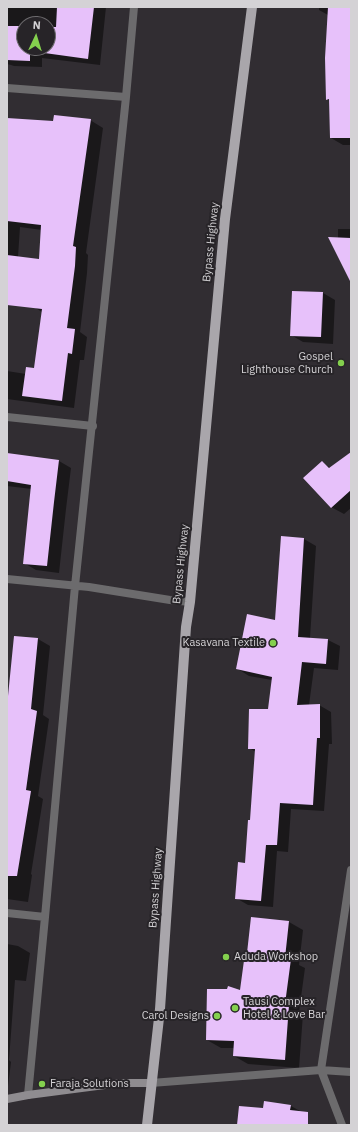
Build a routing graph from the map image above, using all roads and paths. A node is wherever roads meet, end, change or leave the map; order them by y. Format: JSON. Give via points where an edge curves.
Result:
{"nodes":[{"id":1,"x":134,"y":7,"type":"edge"},
{"id":2,"x":252,"y":7,"type":"edge"},
{"id":3,"x":7,"y":88,"type":"edge"},
{"id":4,"x":126,"y":97,"type":"junction"},
{"id":5,"x":7,"y":418,"type":"edge"},
{"id":6,"x":92,"y":426,"type":"junction"},
{"id":7,"x":7,"y":579,"type":"edge"},
{"id":8,"x":75,"y":586,"type":"junction"},
{"id":9,"x":190,"y":602,"type":"junction"},
{"id":10,"x":351,"y":870,"type":"edge"},
{"id":11,"x":7,"y":913,"type":"edge"},
{"id":12,"x":46,"y":917,"type":"junction"},
{"id":13,"x":322,"y":1070,"type":"junction"},
{"id":14,"x":351,"y":1072,"type":"edge"},
{"id":15,"x":151,"y":1083,"type":"junction"},
{"id":16,"x":28,"y":1095,"type":"junction"},
{"id":17,"x":7,"y":1099,"type":"edge"},
{"id":18,"x":147,"y":1125,"type":"edge"},
{"id":19,"x":342,"y":1125,"type":"edge"}],
"edges":[{"from":1,"to":4,"type":"street"},
{"from":2,"to":9,"type":"main road","name":"Bypass Highway","via":[[225,219]]},
{"from":3,"to":4,"type":"street"},
{"from":4,"to":6,"type":"street"},
{"from":5,"to":6,"type":"street"},
{"from":6,"to":8,"type":"street"},
{"from":7,"to":8,"type":"street"},
{"from":8,"to":9,"type":"street"},
{"from":8,"to":12,"type":"street"},
{"from":9,"to":15,"type":"main road","name":"Bypass Highway","via":[[186,627],[160,1009]]},
{"from":10,"to":13,"type":"street"},
{"from":11,"to":12,"type":"street"},
{"from":12,"to":16,"type":"street"},
{"from":13,"to":14,"type":"street"},
{"from":13,"to":15,"type":"street"},
{"from":13,"to":19,"type":"street"},
{"from":15,"to":16,"type":"street","via":[[120,1083]]},
{"from":15,"to":18,"type":"main road","name":"Bypass Highway"},
{"from":16,"to":17,"type":"street"}]}
